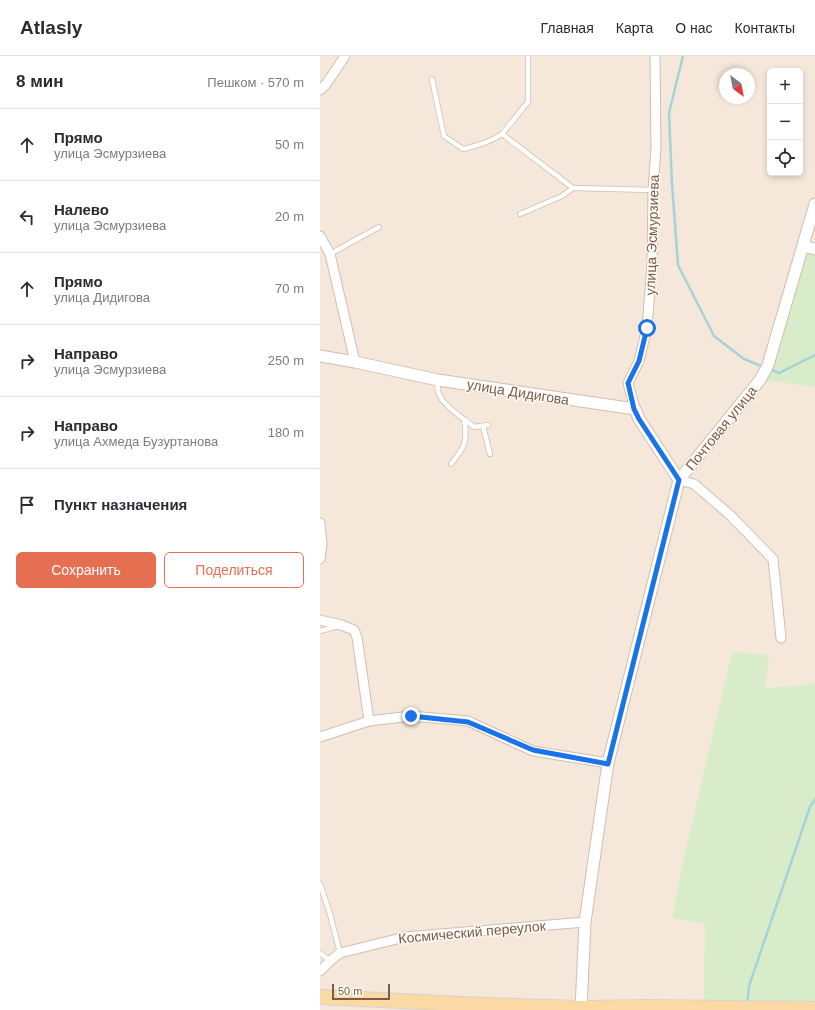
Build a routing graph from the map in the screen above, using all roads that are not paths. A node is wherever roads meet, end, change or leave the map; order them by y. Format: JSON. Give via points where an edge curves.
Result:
{"nodes":[{"id":1,"x":345,"y":56,"type":"edge"},
{"id":2,"x":528,"y":56,"type":"edge"},
{"id":3,"x":655,"y":56,"type":"edge"},
{"id":4,"x":432,"y":79,"type":"dead end"},
{"id":5,"x":320,"y":90,"type":"edge"},
{"id":6,"x":502,"y":134,"type":"junction"},
{"id":7,"x":573,"y":188,"type":"junction"},
{"id":8,"x":653,"y":190,"type":"junction"},
{"id":9,"x":815,"y":204,"type":"edge"},
{"id":10,"x":520,"y":214,"type":"dead end"},
{"id":11,"x":379,"y":227,"type":"dead end"},
{"id":12,"x":320,"y":236,"type":"edge"},
{"id":13,"x":804,"y":246,"type":"junction"},
{"id":14,"x":815,"y":249,"type":"edge"},
{"id":15,"x":330,"y":254,"type":"junction"},
{"id":16,"x":320,"y":356,"type":"edge"},
{"id":17,"x":355,"y":362,"type":"junction"},
{"id":18,"x":438,"y":380,"type":"junction"},
{"id":19,"x":634,"y":409,"type":"junction"},
{"id":20,"x":464,"y":419,"type":"junction"},
{"id":21,"x":490,"y":454,"type":"dead end"},
{"id":22,"x":451,"y":464,"type":"dead end"},
{"id":23,"x":679,"y":480,"type":"junction"},
{"id":24,"x":320,"y":526,"type":"edge"},
{"id":25,"x":320,"y":559,"type":"edge"},
{"id":26,"x":320,"y":620,"type":"edge"},
{"id":27,"x":341,"y":625,"type":"junction"},
{"id":28,"x":320,"y":631,"type":"edge"},
{"id":29,"x":781,"y":638,"type":"dead end"},
{"id":30,"x":369,"y":720,"type":"junction"},
{"id":31,"x":320,"y":737,"type":"edge"},
{"id":32,"x":608,"y":764,"type":"junction"},
{"id":33,"x":320,"y":884,"type":"edge"},
{"id":34,"x":585,"y":922,"type":"junction"},
{"id":35,"x":320,"y":953,"type":"edge"},
{"id":36,"x":340,"y":953,"type":"junction"},
{"id":37,"x":330,"y":961,"type":"junction"},
{"id":38,"x":320,"y":971,"type":"edge"},
{"id":39,"x":320,"y":997,"type":"edge"},
{"id":40,"x":642,"y":1008,"type":"edge"},
{"id":41,"x":581,"y":1009,"type":"edge"},
{"id":42,"x":760,"y":1009,"type":"edge"},
{"id":43,"x":815,"y":1009,"type":"edge"}],
"edges":[{"from":1,"to":5,"type":"street"},
{"from":2,"to":6,"type":"lane","via":[[528,102]]},
{"from":3,"to":8,"type":"street","name":"улица Эсмурзиева","via":[[656,148]]},
{"from":4,"to":6,"type":"lane","via":[[444,136],[463,149],[477,146]]},
{"from":6,"to":7,"type":"lane"},
{"from":7,"to":8,"type":"lane"},
{"from":7,"to":10,"type":"lane","via":[[562,196]]},
{"from":8,"to":19,"type":"street","name":"улица Эсмурзиева","via":[[652,264],[647,328],[639,361],[628,383]]},
{"from":9,"to":13,"type":"street","name":"Почтовая улица"},
{"from":11,"to":15,"type":"lane"},
{"from":12,"to":15,"type":"street"},
{"from":13,"to":14,"type":"street"},
{"from":13,"to":23,"type":"street","name":"Почтовая улица","via":[[765,372]]},
{"from":15,"to":17,"type":"street"},
{"from":16,"to":17,"type":"street","name":"улица Дидигова"},
{"from":17,"to":18,"type":"street","name":"улица Дидигова"},
{"from":18,"to":19,"type":"street","name":"улица Дидигова"},
{"from":18,"to":20,"type":"lane","via":[[441,399]]},
{"from":19,"to":23,"type":"street"},
{"from":20,"to":21,"type":"lane","via":[[474,427],[486,425]]},
{"from":20,"to":22,"type":"lane","via":[[465,441],[462,450]]},
{"from":23,"to":29,"type":"street","name":"Почтовая улица","via":[[694,484],[712,499],[773,559]]},
{"from":23,"to":32,"type":"street"},
{"from":24,"to":25,"type":"street"},
{"from":26,"to":27,"type":"street"},
{"from":27,"to":28,"type":"lane"},
{"from":27,"to":30,"type":"street","via":[[354,630],[357,637]]},
{"from":30,"to":31,"type":"street"},
{"from":30,"to":32,"type":"street","via":[[411,716],[468,722],[533,750]]},
{"from":32,"to":34,"type":"street"},
{"from":33,"to":36,"type":"lane"},
{"from":34,"to":36,"type":"street","name":"Космический переулок","via":[[405,937]]},
{"from":34,"to":41,"type":"street"},
{"from":35,"to":37,"type":"lane"},
{"from":36,"to":37,"type":"street","name":"Космический переулок"},
{"from":37,"to":38,"type":"street","name":"Космический переулок"},
{"from":39,"to":41,"type":"main road"},
{"from":40,"to":41,"type":"main road"},
{"from":40,"to":42,"type":"main road"},
{"from":42,"to":43,"type":"main road"}]}
